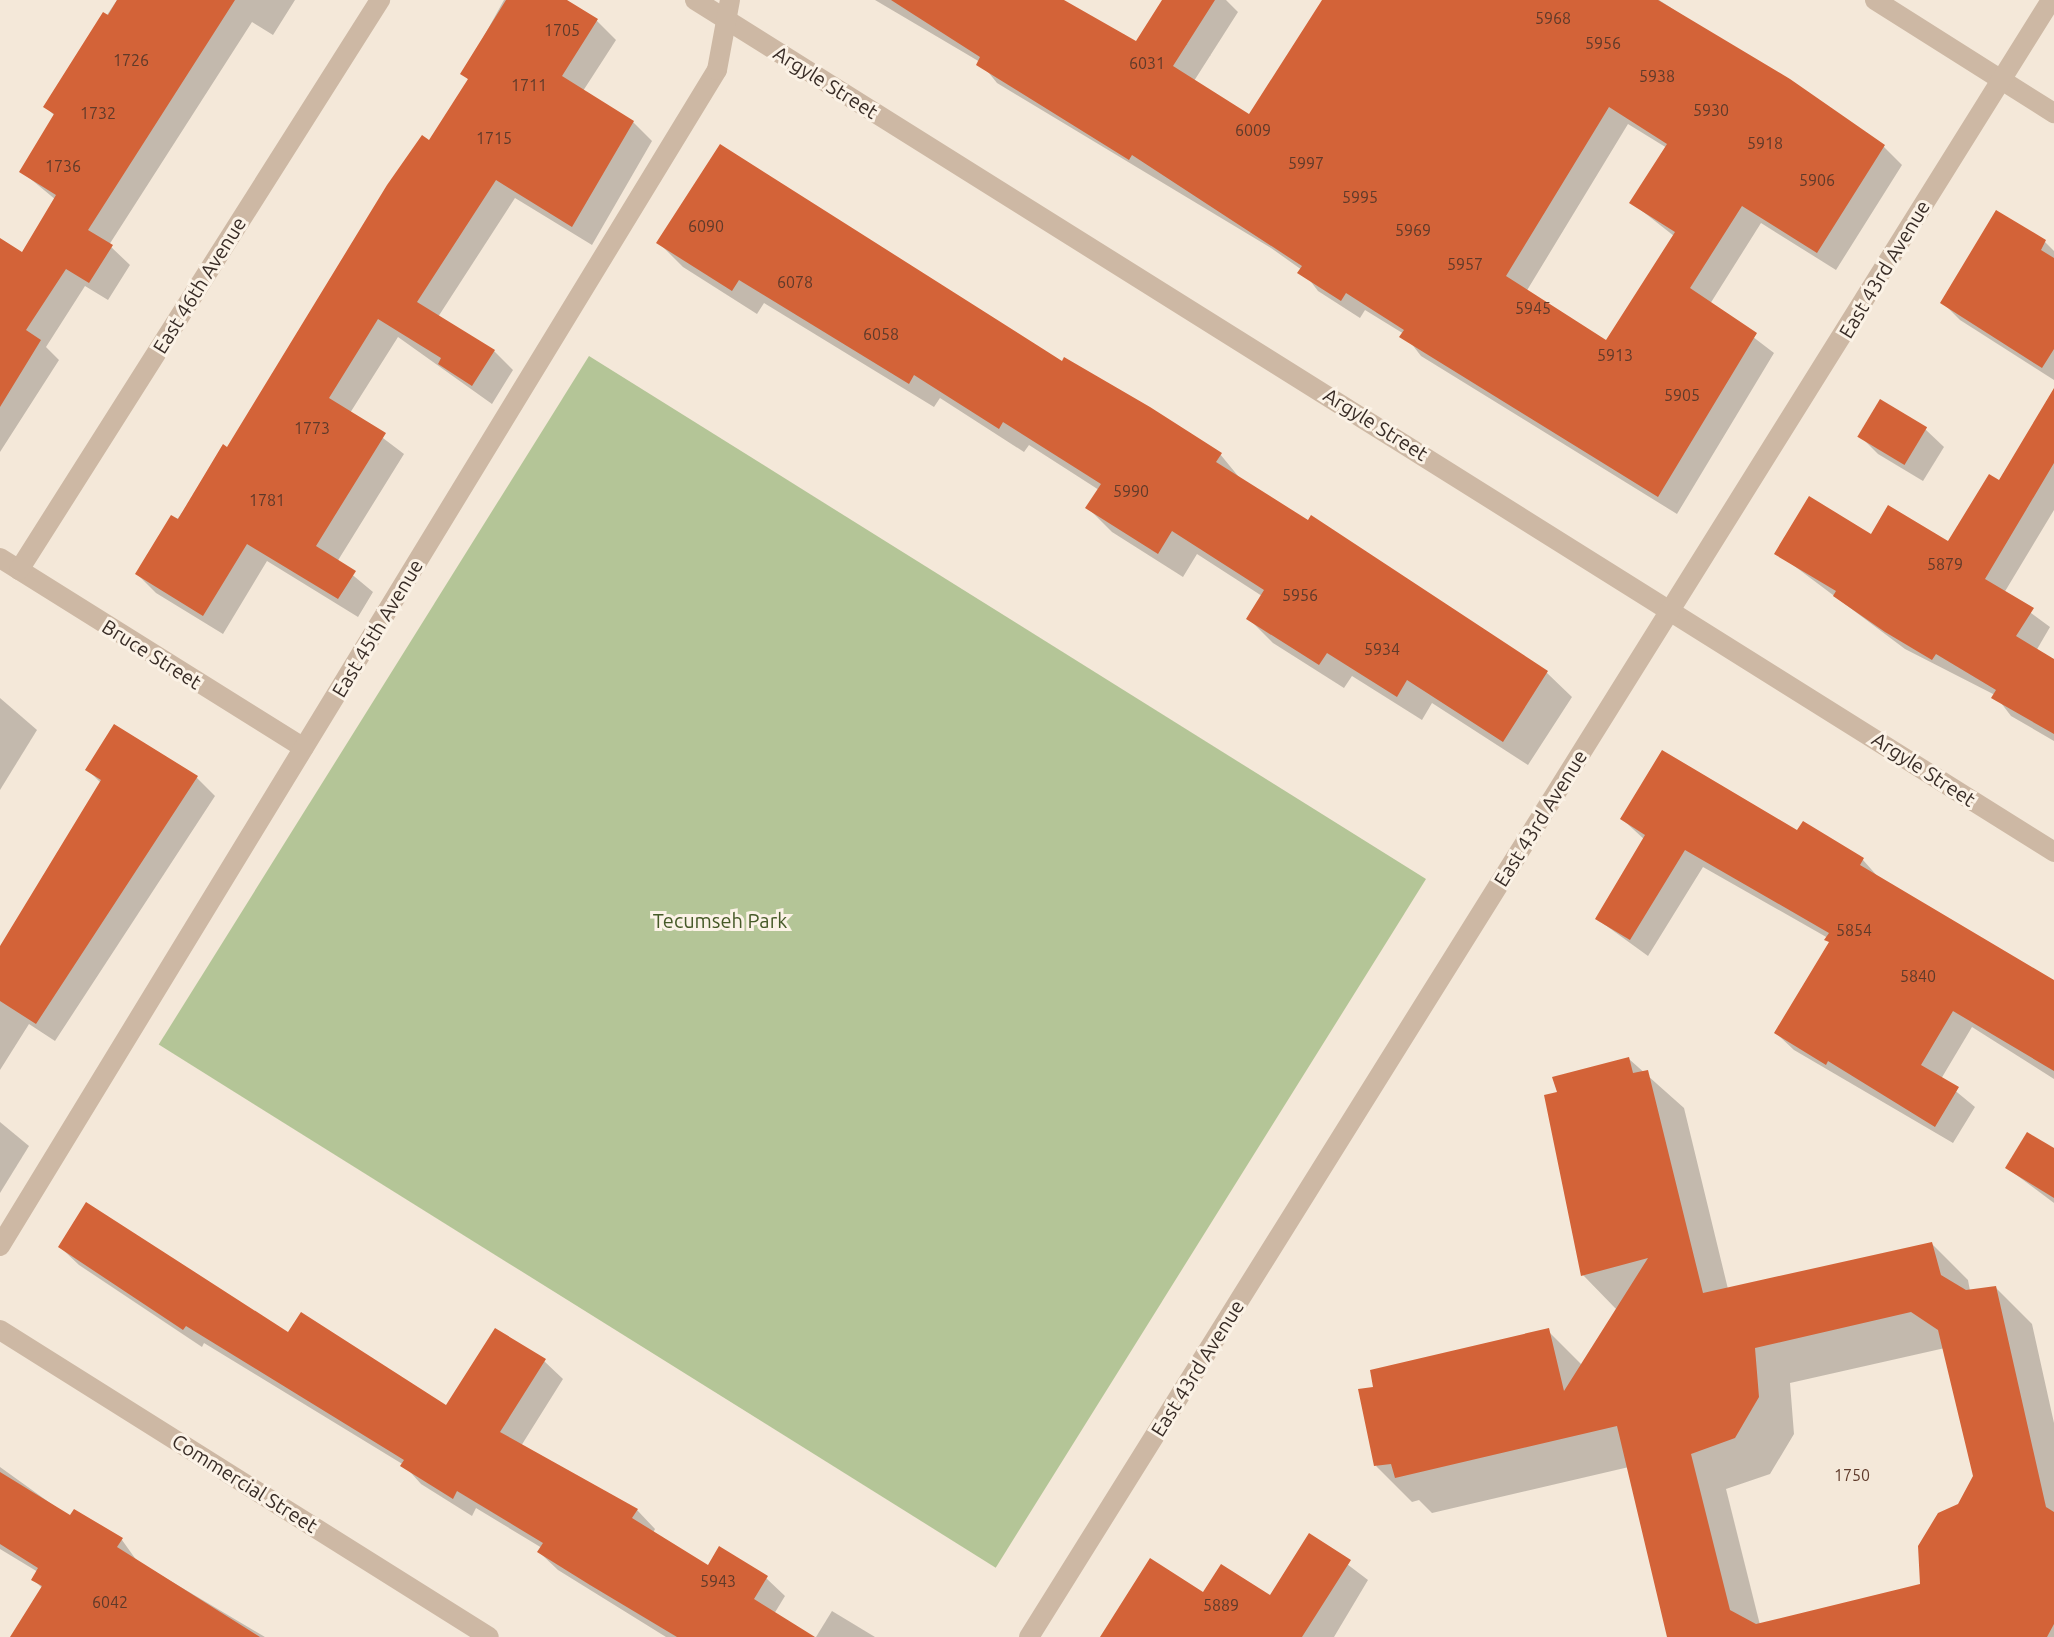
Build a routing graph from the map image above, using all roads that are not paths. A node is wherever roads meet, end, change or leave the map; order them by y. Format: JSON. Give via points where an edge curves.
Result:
{"nodes":[{"id":1,"x":380,"y":0,"type":"edge"},
{"id":2,"x":695,"y":0,"type":"edge"},
{"id":3,"x":1875,"y":0,"type":"edge"},
{"id":4,"x":2051,"y":0,"type":"edge"},
{"id":5,"x":728,"y":10,"type":"edge"},
{"id":6,"x":2000,"y":80,"type":"junction"},
{"id":7,"x":2054,"y":113,"type":"edge"},
{"id":8,"x":0,"y":558,"type":"edge"},
{"id":9,"x":19,"y":570,"type":"junction"},
{"id":10,"x":1671,"y":608,"type":"junction"},
{"id":11,"x":304,"y":748,"type":"junction"},
{"id":12,"x":2054,"y":852,"type":"edge"},
{"id":13,"x":0,"y":1246,"type":"edge"},
{"id":14,"x":0,"y":1330,"type":"edge"},
{"id":15,"x":489,"y":1637,"type":"edge"},
{"id":16,"x":1029,"y":1637,"type":"edge"}],
"edges":[{"from":1,"to":9,"type":"street","name":"East 46th Avenue"},
{"from":2,"to":5,"type":"street","name":"Argyle Street"},
{"from":3,"to":6,"type":"street"},
{"from":4,"to":6,"type":"street","name":"East 43rd Avenue"},
{"from":5,"to":10,"type":"street","name":"Argyle Street"},
{"from":5,"to":11,"type":"street","name":"East 45th Avenue","via":[[717,70]]},
{"from":6,"to":7,"type":"street"},
{"from":6,"to":10,"type":"street","name":"East 43rd Avenue"},
{"from":8,"to":9,"type":"street","name":"Bruce Street"},
{"from":9,"to":11,"type":"street","name":"Bruce Street"},
{"from":10,"to":12,"type":"street","name":"Argyle Street"},
{"from":10,"to":16,"type":"street","name":"East 43rd Avenue"},
{"from":11,"to":13,"type":"street","name":"East 45th Avenue"},
{"from":14,"to":15,"type":"street","name":"Commercial Street"}]}
